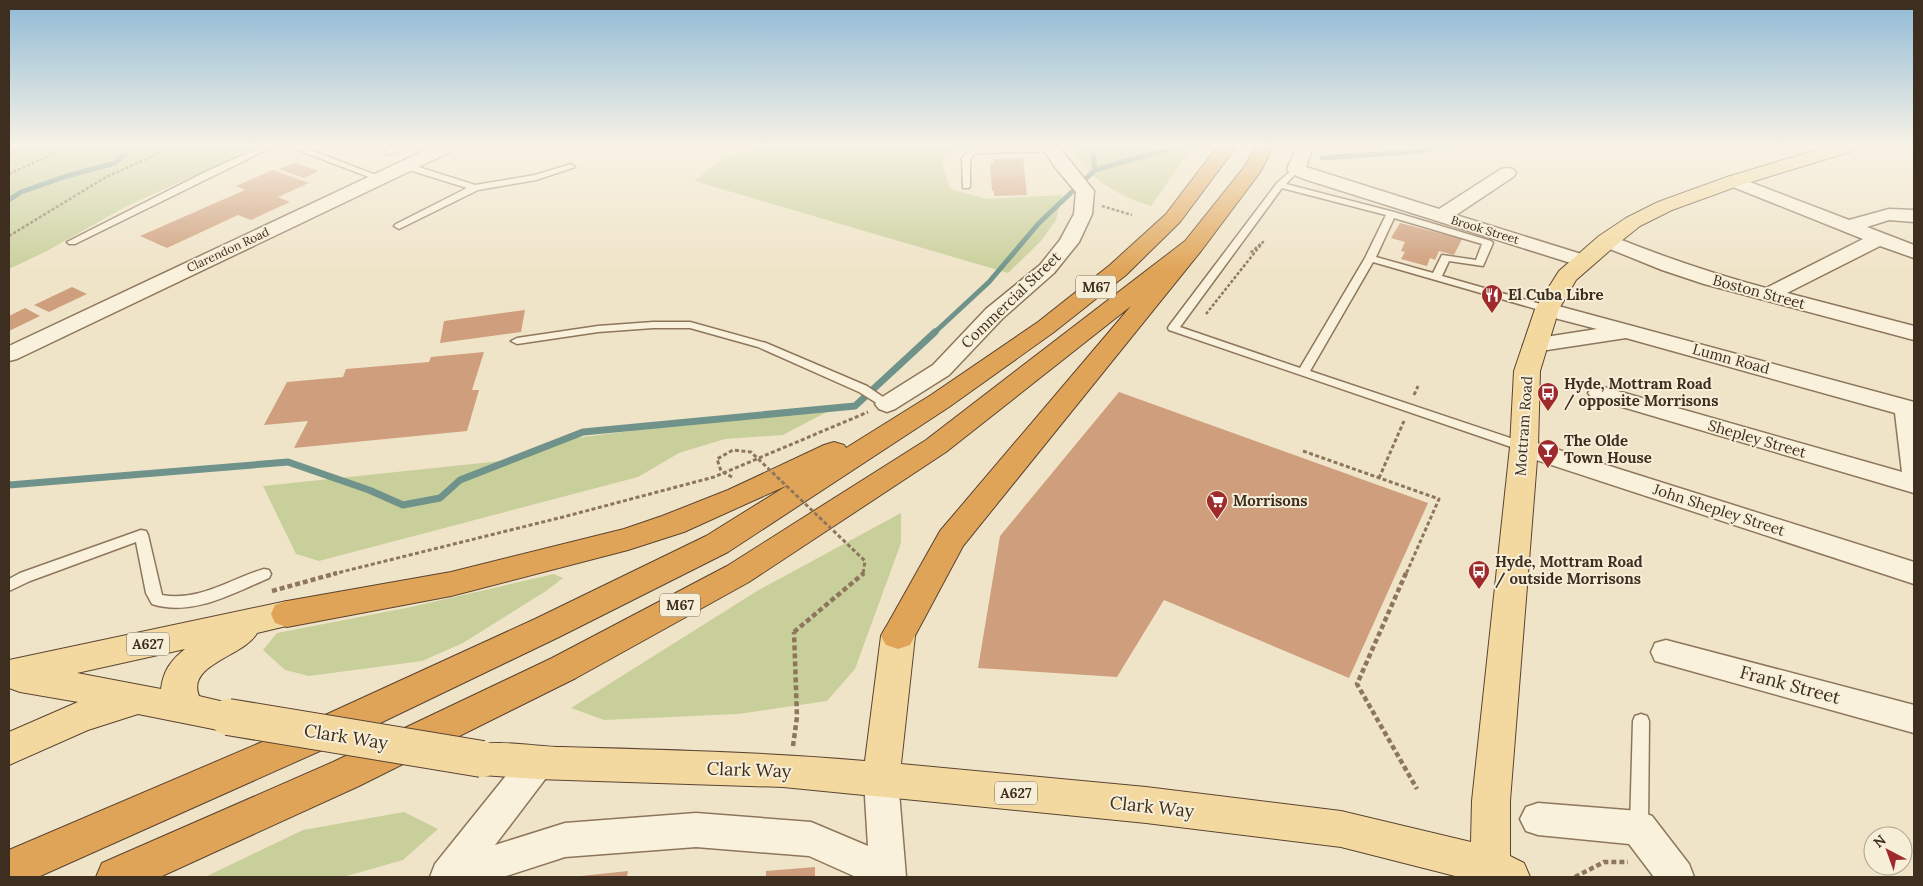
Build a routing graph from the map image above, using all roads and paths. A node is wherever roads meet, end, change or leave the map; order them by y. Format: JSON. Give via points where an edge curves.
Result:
{"nodes":[{"id":1,"x":87,"y":188,"type":"edge"},
{"id":2,"x":179,"y":188,"type":"edge"},
{"id":3,"x":358,"y":188,"type":"edge"},
{"id":4,"x":475,"y":188,"type":"edge"},
{"id":5,"x":1078,"y":188,"type":"edge"},
{"id":6,"x":1196,"y":188,"type":"edge"},
{"id":7,"x":1238,"y":188,"type":"edge"},
{"id":8,"x":1278,"y":188,"type":"edge"},
{"id":9,"x":1289,"y":188,"type":"edge"},
{"id":10,"x":1352,"y":188,"type":"edge"},
{"id":11,"x":1482,"y":188,"type":"edge"},
{"id":12,"x":1714,"y":188,"type":"edge"},
{"id":13,"x":1753,"y":188,"type":"edge"},
{"id":14,"x":1084,"y":198,"type":"junction"},
{"id":15,"x":1391,"y":214,"type":"junction"},
{"id":16,"x":1132,"y":215,"type":"dead end"},
{"id":17,"x":1441,"y":216,"type":"junction"},
{"id":18,"x":1914,"y":216,"type":"edge"},
{"id":19,"x":399,"y":226,"type":"dead end"},
{"id":20,"x":1850,"y":226,"type":"junction"},
{"id":21,"x":9,"y":236,"type":"edge"},
{"id":22,"x":1880,"y":238,"type":"junction"},
{"id":23,"x":1607,"y":241,"type":"junction"},
{"id":24,"x":72,"y":242,"type":"dead end"},
{"id":25,"x":1193,"y":246,"type":"junction"},
{"id":26,"x":1914,"y":252,"type":"edge"},
{"id":27,"x":1370,"y":258,"type":"junction"},
{"id":28,"x":1584,"y":261,"type":"junction"},
{"id":29,"x":1436,"y":278,"type":"junction"},
{"id":30,"x":1768,"y":295,"type":"junction"},
{"id":31,"x":1546,"y":310,"type":"junction"},
{"id":32,"x":1628,"y":331,"type":"junction"},
{"id":33,"x":1914,"y":333,"type":"edge"},
{"id":34,"x":517,"y":341,"type":"dead end"},
{"id":35,"x":1534,"y":345,"type":"junction"},
{"id":36,"x":9,"y":354,"type":"edge"},
{"id":37,"x":1303,"y":373,"type":"junction"},
{"id":38,"x":1418,"y":386,"type":"dead end"},
{"id":39,"x":1600,"y":393,"type":"dead end"},
{"id":40,"x":940,"y":401,"type":"junction"},
{"id":41,"x":887,"y":404,"type":"junction"},
{"id":42,"x":1408,"y":409,"type":"junction"},
{"id":43,"x":1911,"y":409,"type":"edge"},
{"id":44,"x":1524,"y":447,"type":"junction"},
{"id":45,"x":1302,"y":452,"type":"dead end"},
{"id":46,"x":1914,"y":470,"type":"edge"},
{"id":47,"x":732,"y":477,"type":"dead end"},
{"id":48,"x":1379,"y":478,"type":"junction"},
{"id":49,"x":1914,"y":484,"type":"edge"},
{"id":50,"x":1914,"y":573,"type":"edge"},
{"id":51,"x":264,"y":574,"type":"dead end"},
{"id":52,"x":9,"y":586,"type":"edge"},
{"id":53,"x":275,"y":603,"type":"junction"},
{"id":54,"x":898,"y":636,"type":"joint"},
{"id":55,"x":1666,"y":652,"type":"dead end"},
{"id":56,"x":9,"y":675,"type":"edge"},
{"id":57,"x":137,"y":700,"type":"junction"},
{"id":58,"x":186,"y":708,"type":"junction"},
{"id":59,"x":1914,"y":719,"type":"edge"},
{"id":60,"x":1641,"y":721,"type":"dead end"},
{"id":61,"x":9,"y":748,"type":"edge"},
{"id":62,"x":537,"y":763,"type":"junction"},
{"id":63,"x":790,"y":771,"type":"junction"},
{"id":64,"x":881,"y":780,"type":"junction"},
{"id":65,"x":1417,"y":789,"type":"dead end"},
{"id":66,"x":1538,"y":819,"type":"dead end"},
{"id":67,"x":1639,"y":828,"type":"junction"},
{"id":68,"x":9,"y":870,"type":"edge"},
{"id":69,"x":1670,"y":870,"type":"edge"},
{"id":70,"x":1495,"y":873,"type":"edge"},
{"id":71,"x":888,"y":875,"type":"edge"},
{"id":72,"x":116,"y":877,"type":"edge"},
{"id":73,"x":449,"y":877,"type":"edge"},
{"id":74,"x":1575,"y":877,"type":"edge"}],
"edges":[{"from":1,"to":21,"type":"path"},
{"from":2,"to":24,"type":"lane"},
{"from":3,"to":36,"type":"street","name":"Clarendon Road"},
{"from":4,"to":19,"type":"lane"},
{"from":5,"to":14,"type":"street"},
{"from":6,"to":40,"type":"highway","number":"M67","via":[[1173,218],[1118,270],[1046,327]]},
{"from":7,"to":25,"type":"highway","number":"M67"},
{"from":8,"to":37,"type":"lane","via":[[1173,328]]},
{"from":9,"to":15,"type":"lane"},
{"from":10,"to":17,"type":"street","name":"Brook Street"},
{"from":11,"to":17,"type":"street"},
{"from":12,"to":23,"type":"main road","name":"Mottram Road","via":[[1665,206],[1633,222]]},
{"from":13,"to":20,"type":"street"},
{"from":14,"to":16,"type":"path"},
{"from":14,"to":41,"type":"street","name":"Commercial Street","via":[[1083,214],[1069,242],[1047,270],[994,314],[941,370]]},
{"from":15,"to":27,"type":"lane"},
{"from":15,"to":29,"type":"lane","via":[[1488,243],[1479,264],[1446,258]]},
{"from":17,"to":28,"type":"street","name":"Brook Street"},
{"from":18,"to":20,"type":"street","via":[[1885,213]]},
{"from":20,"to":22,"type":"street"},
{"from":22,"to":26,"type":"street"},
{"from":22,"to":30,"type":"street"},
{"from":23,"to":28,"type":"main road","name":"Mottram Road"},
{"from":23,"to":30,"type":"street","name":"Boston Street","via":[[1711,280]]},
{"from":25,"to":54,"type":"highway","number":"M67","via":[[951,539]]},
{"from":25,"to":72,"type":"highway","number":"M67","via":[[936,446],[738,574],[564,668],[381,757]]},
{"from":27,"to":29,"type":"lane"},
{"from":27,"to":37,"type":"lane"},
{"from":28,"to":31,"type":"main road","name":"Mottram Road","via":[[1567,276]]},
{"from":29,"to":31,"type":"lane"},
{"from":30,"to":33,"type":"street","name":"Boston Street"},
{"from":31,"to":32,"type":"street","name":"Lumn Road"},
{"from":31,"to":35,"type":"main road","name":"Mottram Road"},
{"from":32,"to":35,"type":"street"},
{"from":32,"to":43,"type":"street","name":"Lumn Road"},
{"from":34,"to":41,"type":"lane","via":[[598,329],[690,324],[762,345],[863,389]]},
{"from":35,"to":44,"type":"main road","name":"Mottram Road","via":[[1527,371]]},
{"from":37,"to":42,"type":"lane"},
{"from":38,"to":42,"type":"path"},
{"from":39,"to":49,"type":"street","name":"Shepley Street"},
{"from":40,"to":53,"type":"highway","number":"M67","via":[[738,497],[628,539],[451,584]]},
{"from":40,"to":68,"type":"highway","number":"M67","via":[[708,548],[548,628],[345,722]]},
{"from":41,"to":53,"type":"path","via":[[714,477],[368,564]]},
{"from":42,"to":44,"type":"lane"},
{"from":42,"to":48,"type":"path"},
{"from":43,"to":46,"type":"street"},
{"from":44,"to":50,"type":"street","name":"John Shepley Street"},
{"from":44,"to":70,"type":"main road","name":"Mottram Road","via":[[1490,801]]},
{"from":45,"to":48,"type":"path"},
{"from":47,"to":63,"type":"path","bridge":true,"via":[[720,472],[717,459],[734,450],[751,452],[865,561],[864,573],[794,632],[797,717]]},
{"from":48,"to":65,"type":"path","via":[[1438,499],[1357,684]]},
{"from":51,"to":52,"type":"lane","via":[[183,603],[157,600],[141,535],[25,577]]},
{"from":53,"to":56,"type":"main road","number":"A627"},
{"from":53,"to":58,"type":"main road","number":"A627","via":[[241,632],[183,670],[178,688]]},
{"from":54,"to":64,"type":"main road"},
{"from":55,"to":59,"type":"street","name":"Frank Street"},
{"from":56,"to":57,"type":"main road","name":"Clark Way","number":"A627"},
{"from":57,"to":58,"type":"main road","name":"Clark Way","number":"A627"},
{"from":57,"to":61,"type":"main road","number":"A627","via":[[79,717]]},
{"from":58,"to":62,"type":"main road","name":"Clark Way","number":"A627","bridge":true,"via":[[482,759]]},
{"from":60,"to":67,"type":"lane"},
{"from":62,"to":63,"type":"main road","name":"Clark Way","number":"A627"},
{"from":62,"to":73,"type":"street"},
{"from":63,"to":64,"type":"main road","name":"Clark Way","number":"A627"},
{"from":64,"to":70,"type":"main road","name":"Clark Way","number":"A627","via":[[1340,829]]},
{"from":64,"to":71,"type":"street"},
{"from":66,"to":67,"type":"street"},
{"from":67,"to":69,"type":"street"},
{"from":69,"to":74,"type":"path","via":[[1604,862]]},
{"from":71,"to":73,"type":"street","via":[[811,839],[696,830],[564,840]]}]}
